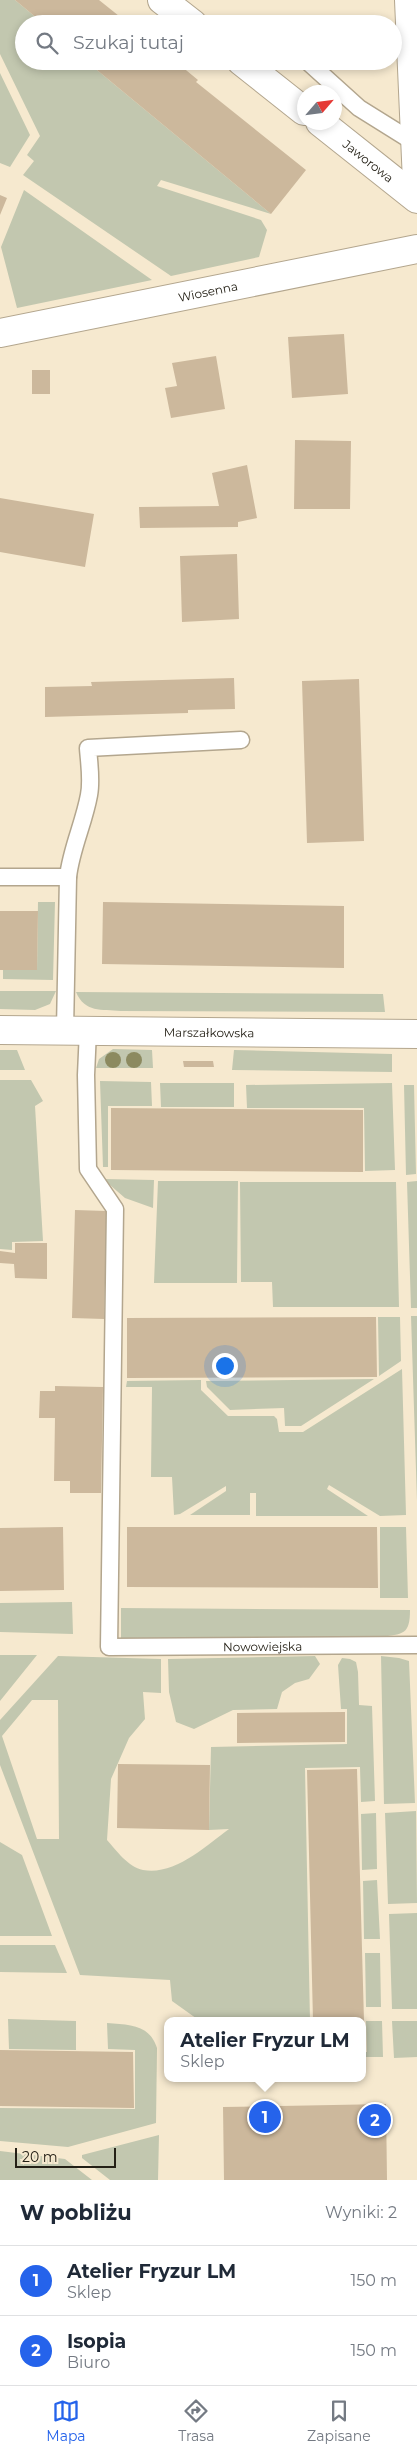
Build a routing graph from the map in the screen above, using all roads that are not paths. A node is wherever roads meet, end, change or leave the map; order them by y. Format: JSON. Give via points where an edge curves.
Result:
{"nodes":[{"id":1,"x":162,"y":0,"type":"edge"},
{"id":2,"x":409,"y":0,"type":"edge"},
{"id":3,"x":181,"y":15,"type":"edge"},
{"id":4,"x":252,"y":70,"type":"edge"},
{"id":5,"x":317,"y":70,"type":"edge"},
{"id":6,"x":297,"y":105,"type":"edge"},
{"id":7,"x":330,"y":130,"type":"edge"},
{"id":8,"x":415,"y":143,"type":"junction"},
{"id":9,"x":417,"y":182,"type":"edge"},
{"id":10,"x":417,"y":199,"type":"edge"},
{"id":11,"x":417,"y":249,"type":"edge"},
{"id":12,"x":0,"y":333,"type":"edge"},
{"id":13,"x":241,"y":740,"type":"dead end"},
{"id":14,"x":0,"y":877,"type":"edge"},
{"id":15,"x":68,"y":877,"type":"junction"},
{"id":16,"x":0,"y":1030,"type":"edge"},
{"id":17,"x":76,"y":1030,"type":"junction"},
{"id":18,"x":417,"y":1034,"type":"edge"},
{"id":19,"x":417,"y":1645,"type":"edge"}],
"edges":[{"from":1,"to":3,"type":"street"},
{"from":2,"to":8,"type":"street"},
{"from":4,"to":6,"type":"street"},
{"from":5,"to":8,"type":"lane","via":[[359,108]]},
{"from":7,"to":10,"type":"street","name":"Jaworowa"},
{"from":8,"to":9,"type":"street"},
{"from":11,"to":12,"type":"street","name":"Wiosenna"},
{"from":13,"to":15,"type":"lane","via":[[88,748],[90,793]]},
{"from":14,"to":15,"type":"lane"},
{"from":15,"to":17,"type":"lane"},
{"from":16,"to":17,"type":"street","name":"Marszałkowska"},
{"from":17,"to":18,"type":"street","name":"Marszałkowska"},
{"from":17,"to":19,"type":"lane","name":"Nowowiejska","via":[[86,1075],[88,1169],[115,1209],[109,1647]]}]}
